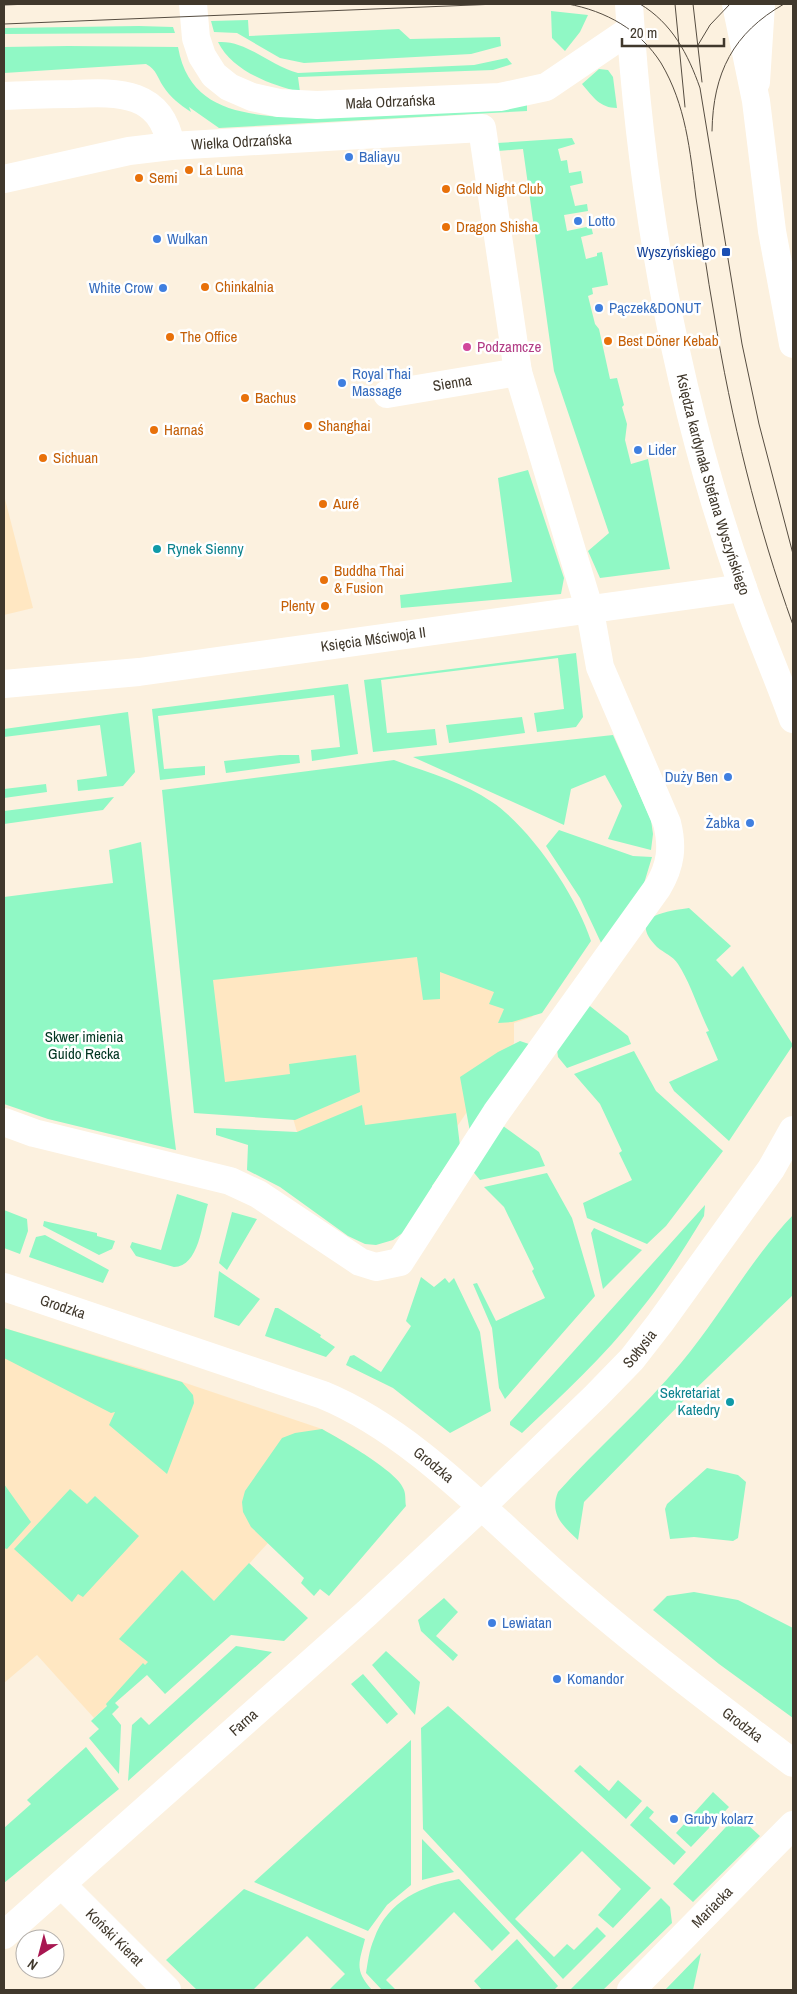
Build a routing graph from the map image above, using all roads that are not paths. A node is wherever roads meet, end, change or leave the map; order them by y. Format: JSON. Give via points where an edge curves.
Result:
{"nodes":[{"id":1,"x":193,"y":4,"type":"edge"},
{"id":2,"x":736,"y":4,"type":"edge"},
{"id":3,"x":761,"y":4,"type":"edge"},
{"id":4,"x":630,"y":17,"type":"edge"},
{"id":5,"x":4,"y":96,"type":"edge"},
{"id":6,"x":756,"y":101,"type":"junction"},
{"id":7,"x":171,"y":146,"type":"junction"},
{"id":8,"x":4,"y":179,"type":"edge"},
{"id":9,"x":793,"y":344,"type":"edge"},
{"id":10,"x":518,"y":372,"type":"junction"},
{"id":11,"x":387,"y":394,"type":"dead end"},
{"id":12,"x":743,"y":588,"type":"junction"},
{"id":13,"x":590,"y":611,"type":"junction"},
{"id":14,"x":4,"y":684,"type":"edge"},
{"id":15,"x":793,"y":719,"type":"edge"},
{"id":16,"x":4,"y":1122,"type":"edge"},
{"id":17,"x":793,"y":1130,"type":"edge"},
{"id":18,"x":793,"y":1153,"type":"edge"},
{"id":19,"x":782,"y":1166,"type":"edge"},
{"id":20,"x":4,"y":1287,"type":"edge"},
{"id":21,"x":481,"y":1507,"type":"junction"},
{"id":22,"x":793,"y":1763,"type":"edge"},
{"id":23,"x":793,"y":1825,"type":"edge"},
{"id":24,"x":62,"y":1885,"type":"junction"},
{"id":25,"x":5,"y":1931,"type":"edge"},
{"id":26,"x":167,"y":1990,"type":"edge"},
{"id":27,"x":631,"y":1990,"type":"edge"}],
"edges":[{"from":1,"to":4,"type":"street","name":"Mała Odrzańska","via":[[196,38],[214,75],[229,87],[279,104],[500,97],[546,87]]},
{"from":2,"to":6,"type":"street"},
{"from":3,"to":6,"type":"street"},
{"from":4,"to":12,"type":"street","name":"Księdza kardynała Stefana Wyszyńskiego","via":[[640,137],[676,350],[706,470]]},
{"from":5,"to":7,"type":"street","via":[[103,93],[129,96],[157,112],[168,129]]},
{"from":6,"to":9,"type":"street","via":[[772,230]]},
{"from":7,"to":8,"type":"street","name":"Wielka Odrzańska"},
{"from":7,"to":10,"type":"street","name":"Wielka Odrzańska","via":[[482,128]]},
{"from":10,"to":11,"type":"street","name":"Sienna"},
{"from":10,"to":13,"type":"street"},
{"from":12,"to":13,"type":"street","name":"Księcia Mściwoja II"},
{"from":12,"to":15,"type":"street","name":"Księdza kardynała Stefana Wyszyńskiego"},
{"from":13,"to":14,"type":"street","name":"Księcia Mściwoja II","via":[[102,677]]},
{"from":13,"to":16,"type":"street","via":[[600,667],[667,823],[670,862],[658,886],[496,1113],[400,1262],[376,1267],[360,1262],[258,1194],[230,1181],[34,1133]]},
{"from":17,"to":19,"type":"street","name":"Sołtysia"},
{"from":18,"to":19,"type":"street","name":"Sołtysia"},
{"from":19,"to":21,"type":"street","name":"Sołtysia","via":[[646,1343]]},
{"from":20,"to":21,"type":"street","name":"Grodzka","via":[[343,1403],[387,1430]]},
{"from":21,"to":22,"type":"street","name":"Grodzka","via":[[638,1643]]},
{"from":21,"to":24,"type":"street","name":"Farna"},
{"from":23,"to":27,"type":"street","name":"Mariacka"},
{"from":24,"to":25,"type":"street","name":"Farna"},
{"from":24,"to":26,"type":"street","name":"Koński Kierat"}]}
